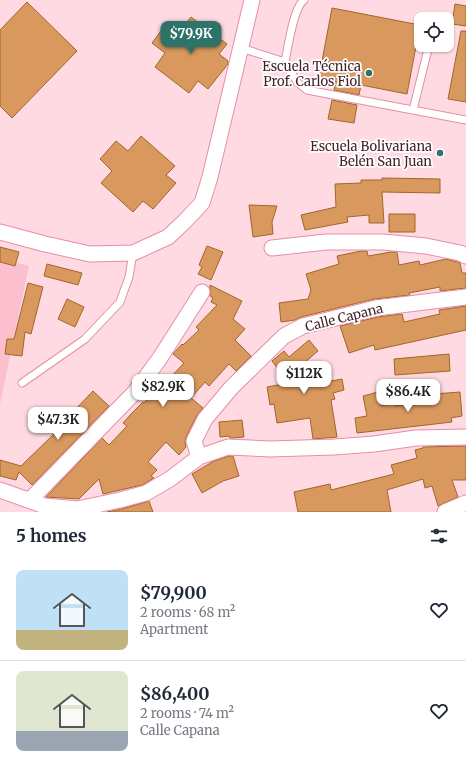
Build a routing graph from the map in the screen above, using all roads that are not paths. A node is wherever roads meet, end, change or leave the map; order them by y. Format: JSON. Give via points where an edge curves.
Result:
{"nodes":[{"id":1,"x":252,"y":0,"type":"edge"},
{"id":2,"x":304,"y":0,"type":"edge"},
{"id":3,"x":241,"y":48,"type":"junction"},
{"id":4,"x":426,"y":52,"type":"edge"},
{"id":5,"x":285,"y":62,"type":"junction"},
{"id":6,"x":413,"y":110,"type":"junction"},
{"id":7,"x":466,"y":120,"type":"edge"},
{"id":8,"x":0,"y":232,"type":"edge"},
{"id":9,"x":272,"y":248,"type":"dead end"},
{"id":10,"x":133,"y":253,"type":"junction"},
{"id":11,"x":466,"y":256,"type":"edge"},
{"id":12,"x":202,"y":292,"type":"dead end"},
{"id":13,"x":466,"y":296,"type":"edge"},
{"id":14,"x":22,"y":383,"type":"dead end"},
{"id":15,"x":466,"y":437,"type":"edge"},
{"id":16,"x":199,"y":457,"type":"junction"},
{"id":17,"x":0,"y":490,"type":"edge"},
{"id":18,"x":30,"y":500,"type":"junction"},
{"id":19,"x":466,"y":503,"type":"edge"},
{"id":20,"x":445,"y":512,"type":"edge"}],
"edges":[{"from":1,"to":3,"type":"street"},
{"from":2,"to":5,"type":"lane","via":[[300,3],[292,27]]},
{"from":3,"to":5,"type":"lane"},
{"from":3,"to":10,"type":"street","via":[[202,203],[168,237]]},
{"from":4,"to":6,"type":"lane"},
{"from":5,"to":6,"type":"lane","via":[[297,82],[308,90]]},
{"from":6,"to":7,"type":"lane"},
{"from":8,"to":10,"type":"street","via":[[90,254]]},
{"from":9,"to":11,"type":"street","via":[[326,242],[383,242],[426,246]]},
{"from":10,"to":14,"type":"lane","via":[[129,277],[120,302],[85,339]]},
{"from":12,"to":18,"type":"street","via":[[135,392]]},
{"from":13,"to":16,"type":"street","name":"Calle Capana","via":[[376,308],[303,326],[284,336],[231,388],[205,419],[194,441]]},
{"from":15,"to":16,"type":"street","via":[[416,438],[334,447],[228,447]]},
{"from":16,"to":18,"type":"street","via":[[146,493],[120,500],[77,509],[45,506]]},
{"from":17,"to":18,"type":"street"},
{"from":19,"to":20,"type":"street"}]}
